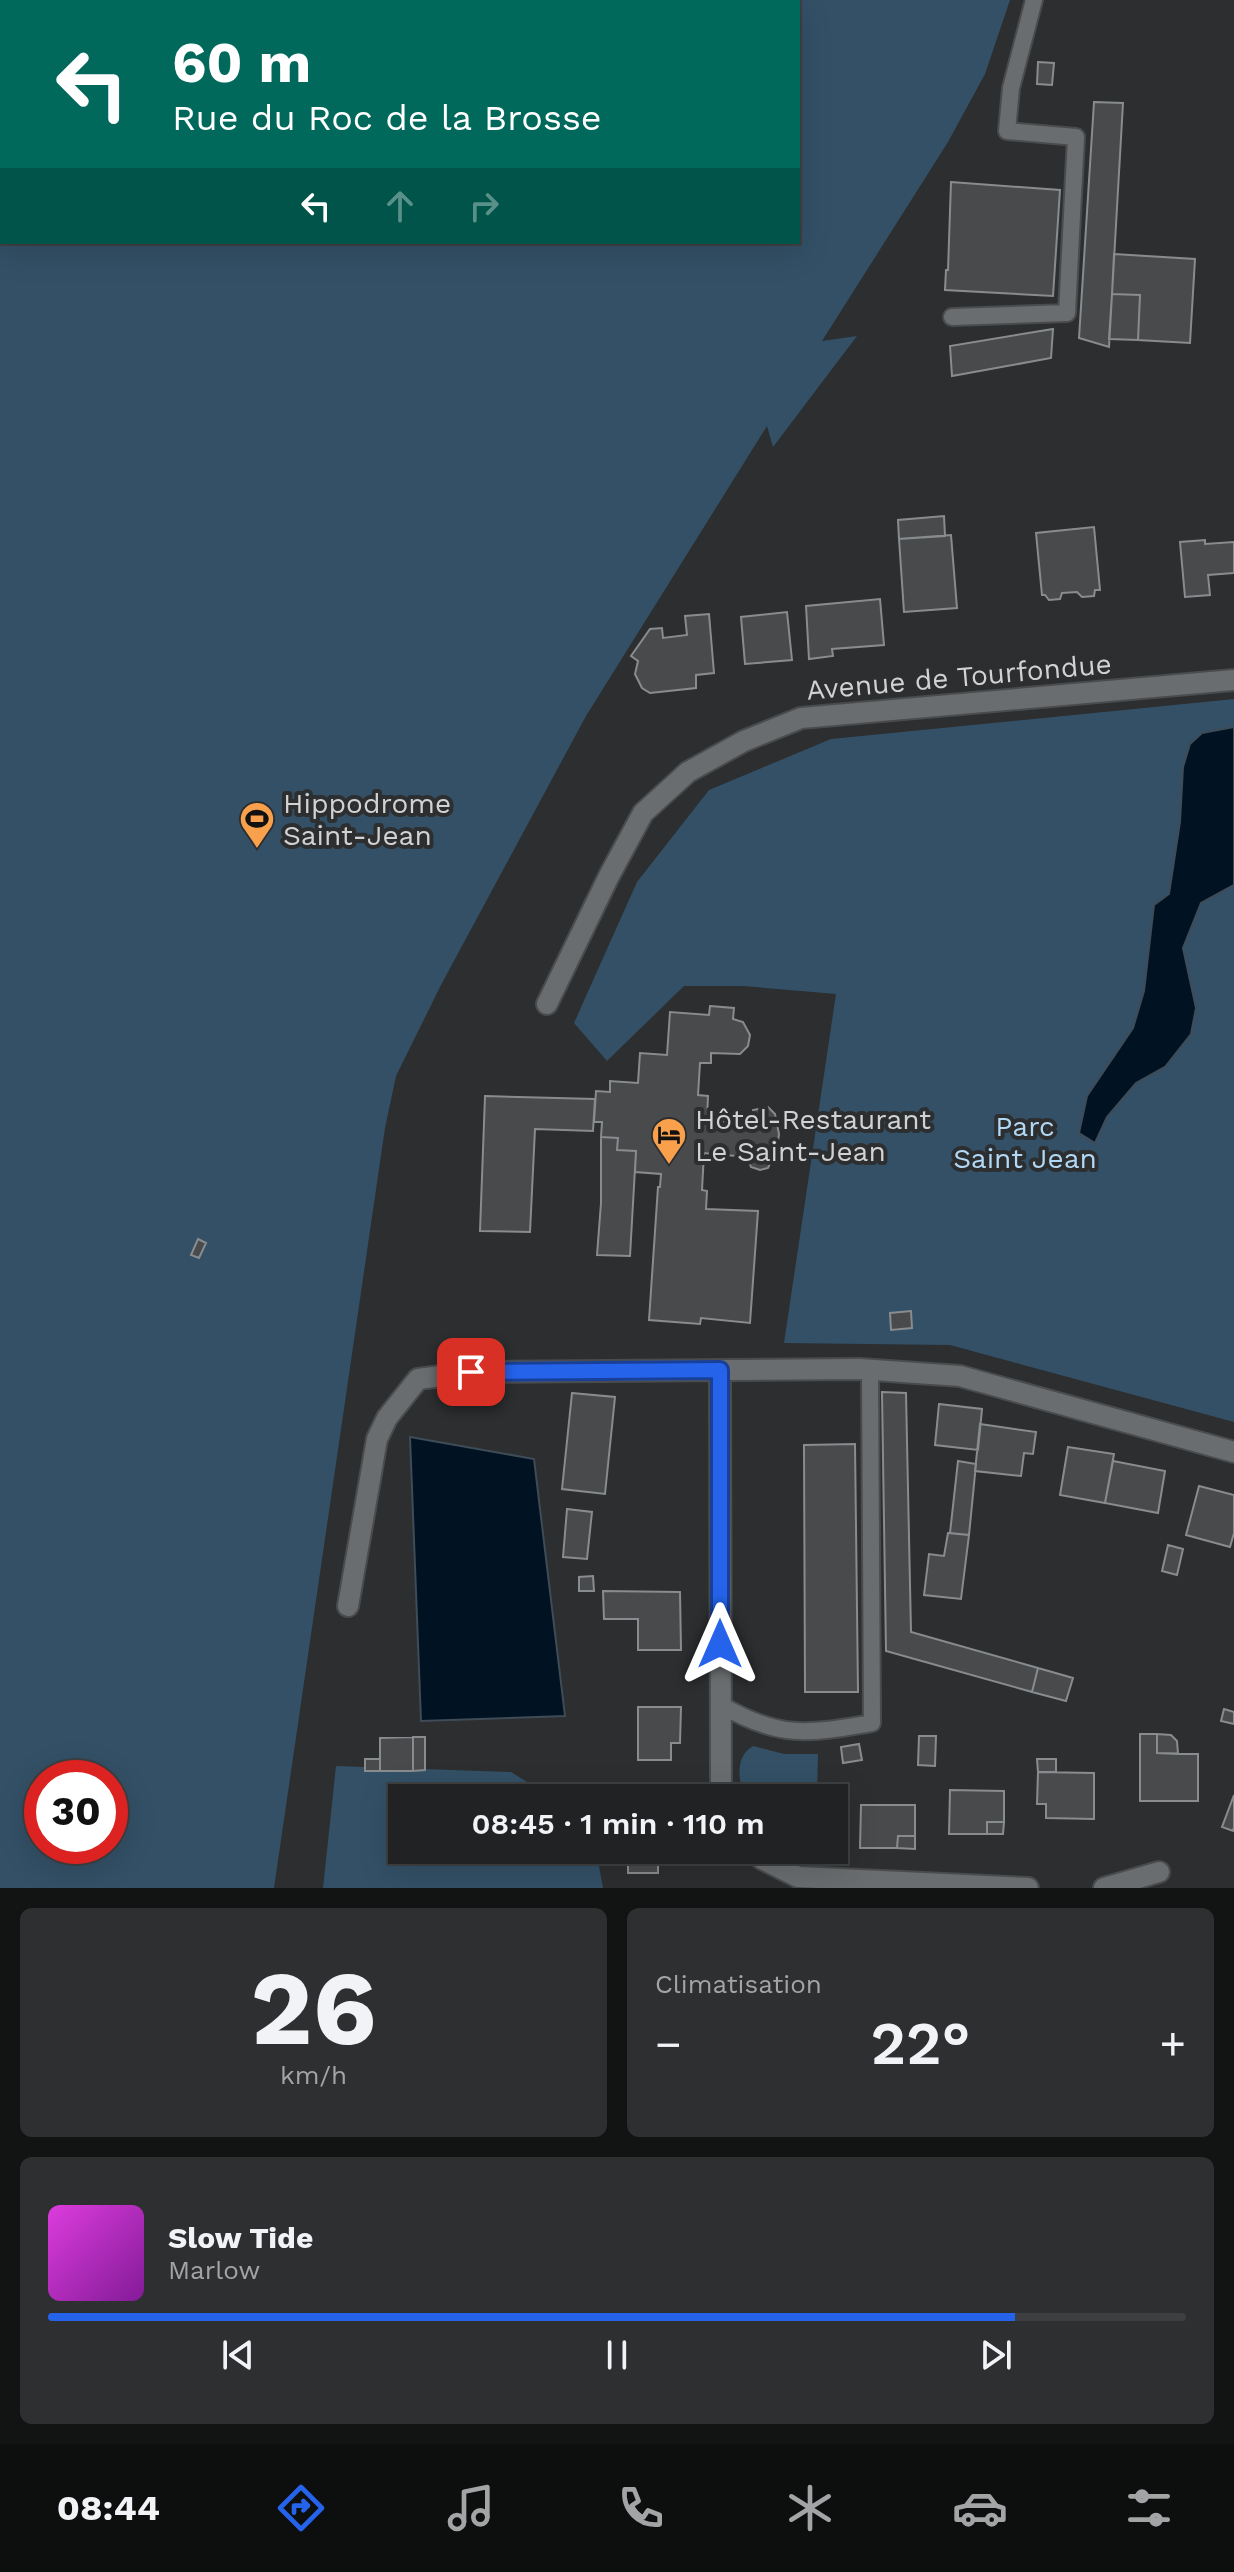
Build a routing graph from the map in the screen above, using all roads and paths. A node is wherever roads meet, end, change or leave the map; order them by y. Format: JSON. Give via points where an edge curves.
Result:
{"nodes":[{"id":1,"x":1034,"y":0,"type":"edge"},
{"id":2,"x":952,"y":317,"type":"dead end"},
{"id":3,"x":1234,"y":680,"type":"edge"},
{"id":4,"x":547,"y":1004,"type":"dead end"},
{"id":5,"x":720,"y":1370,"type":"junction"},
{"id":6,"x":870,"y":1370,"type":"junction"},
{"id":7,"x":1234,"y":1452,"type":"edge"},
{"id":8,"x":348,"y":1606,"type":"dead end"},
{"id":9,"x":721,"y":1705,"type":"junction"},
{"id":10,"x":721,"y":1784,"type":"edge"},
{"id":11,"x":772,"y":1864,"type":"edge"},
{"id":12,"x":1159,"y":1872,"type":"dead end"},
{"id":13,"x":1028,"y":1888,"type":"edge"},
{"id":14,"x":1104,"y":1888,"type":"edge"}],
"edges":[{"from":1,"to":2,"type":"lane","via":[[1011,88],[1007,131],[1076,137],[1067,313]]},
{"from":3,"to":4,"type":"street","name":"Avenue de Tourfondue","via":[[801,718],[744,741],[688,772],[643,813]]},
{"from":5,"to":6,"type":"street"},
{"from":5,"to":8,"type":"street","via":[[471,1372],[418,1379],[377,1439]]},
{"from":5,"to":9,"type":"street"},
{"from":6,"to":7,"type":"street","via":[[960,1376]]},
{"from":6,"to":9,"type":"lane","via":[[872,1723],[786,1732],[746,1720]]},
{"from":9,"to":10,"type":"street"},
{"from":11,"to":13,"type":"street","via":[[798,1877]]},
{"from":12,"to":14,"type":"street"}]}
